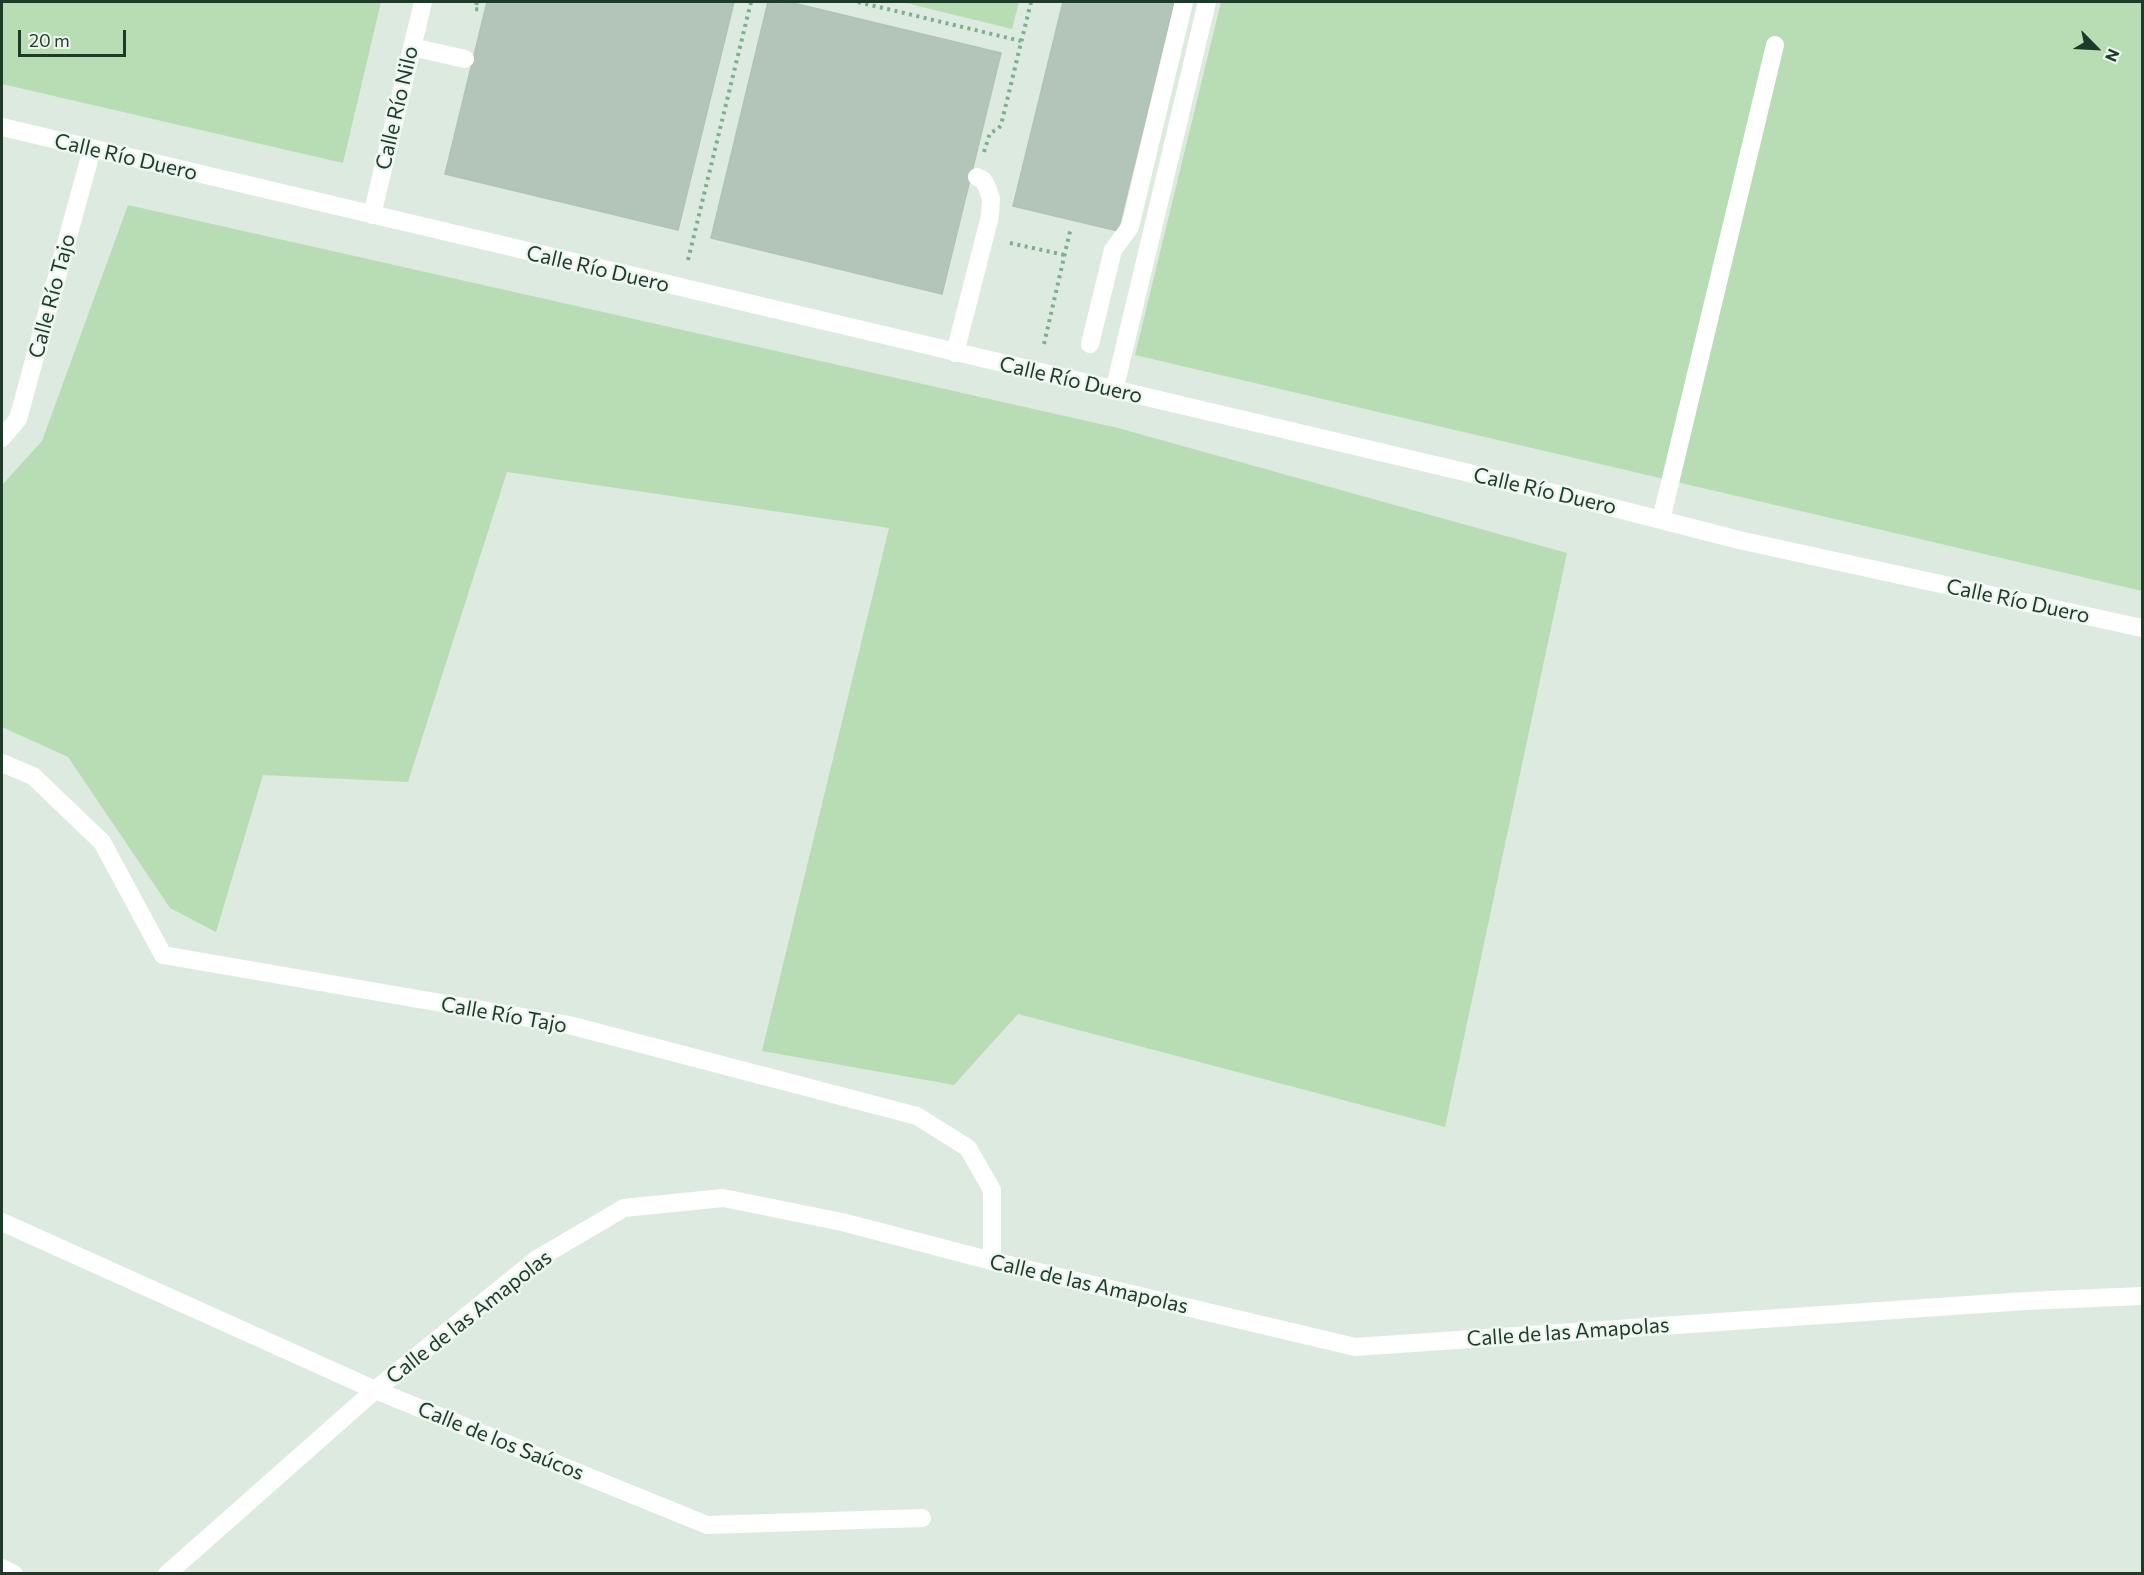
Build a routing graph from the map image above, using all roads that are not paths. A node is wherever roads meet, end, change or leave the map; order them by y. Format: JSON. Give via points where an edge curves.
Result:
{"nodes":[{"id":1,"x":423,"y":2,"type":"edge"},
{"id":2,"x":1184,"y":2,"type":"edge"},
{"id":3,"x":1207,"y":2,"type":"edge"},
{"id":4,"x":1775,"y":45,"type":"dead end"},
{"id":5,"x":412,"y":47,"type":"junction"},
{"id":6,"x":465,"y":59,"type":"dead end"},
{"id":7,"x":2,"y":128,"type":"edge"},
{"id":8,"x":92,"y":149,"type":"junction"},
{"id":9,"x":977,"y":177,"type":"road end"},
{"id":10,"x":372,"y":215,"type":"junction"},
{"id":11,"x":1090,"y":344,"type":"dead end"},
{"id":12,"x":955,"y":353,"type":"junction"},
{"id":13,"x":1114,"y":391,"type":"junction"},
{"id":14,"x":2,"y":438,"type":"edge"},
{"id":15,"x":1661,"y":519,"type":"junction"},
{"id":16,"x":2142,"y":628,"type":"edge"},
{"id":17,"x":2,"y":763,"type":"edge"},
{"id":18,"x":2,"y":1222,"type":"edge"},
{"id":19,"x":992,"y":1261,"type":"junction"},
{"id":20,"x":2142,"y":1296,"type":"edge"},
{"id":21,"x":375,"y":1390,"type":"junction"},
{"id":22,"x":922,"y":1518,"type":"dead end"},
{"id":23,"x":2,"y":1568,"type":"edge"},
{"id":24,"x":14,"y":1574,"type":"edge"},
{"id":25,"x":167,"y":1574,"type":"edge"}],
"edges":[{"from":1,"to":5,"type":"street","name":"Calle Río Nilo"},
{"from":2,"to":11,"type":"street","via":[[1130,227],[1113,249]]},
{"from":3,"to":13,"type":"street"},
{"from":4,"to":15,"type":"street"},
{"from":5,"to":6,"type":"street"},
{"from":5,"to":10,"type":"street","name":"Calle Río Nilo"},
{"from":7,"to":8,"type":"street","name":"Calle Río Duero"},
{"from":8,"to":10,"type":"street","name":"Calle Río Duero"},
{"from":8,"to":14,"type":"street","name":"Calle Río Tajo","via":[[18,419]]},
{"from":9,"to":12,"type":"street","via":[[983,180],[991,199]]},
{"from":10,"to":12,"type":"street","name":"Calle Río Duero"},
{"from":12,"to":13,"type":"street","name":"Calle Río Duero"},
{"from":13,"to":15,"type":"street","name":"Calle Río Duero"},
{"from":15,"to":16,"type":"street","name":"Calle Río Duero","via":[[1739,540]]},
{"from":17,"to":19,"type":"street","name":"Calle Río Tajo","via":[[33,776],[102,842],[163,955],[569,1025],[917,1116],[968,1148],[992,1190]]},
{"from":18,"to":21,"type":"street","name":"Calle de los Saúcos"},
{"from":19,"to":20,"type":"street","name":"Calle de las Amapolas","via":[[1355,1347],[2026,1300]]},
{"from":19,"to":21,"type":"street","name":"Calle de las Amapolas","via":[[842,1222],[723,1198],[624,1208],[537,1259]]},
{"from":21,"to":22,"type":"street","name":"Calle de los Saúcos","via":[[707,1525]]},
{"from":21,"to":25,"type":"street","name":"Calle de las Amapolas"},
{"from":23,"to":24,"type":"street"}]}
